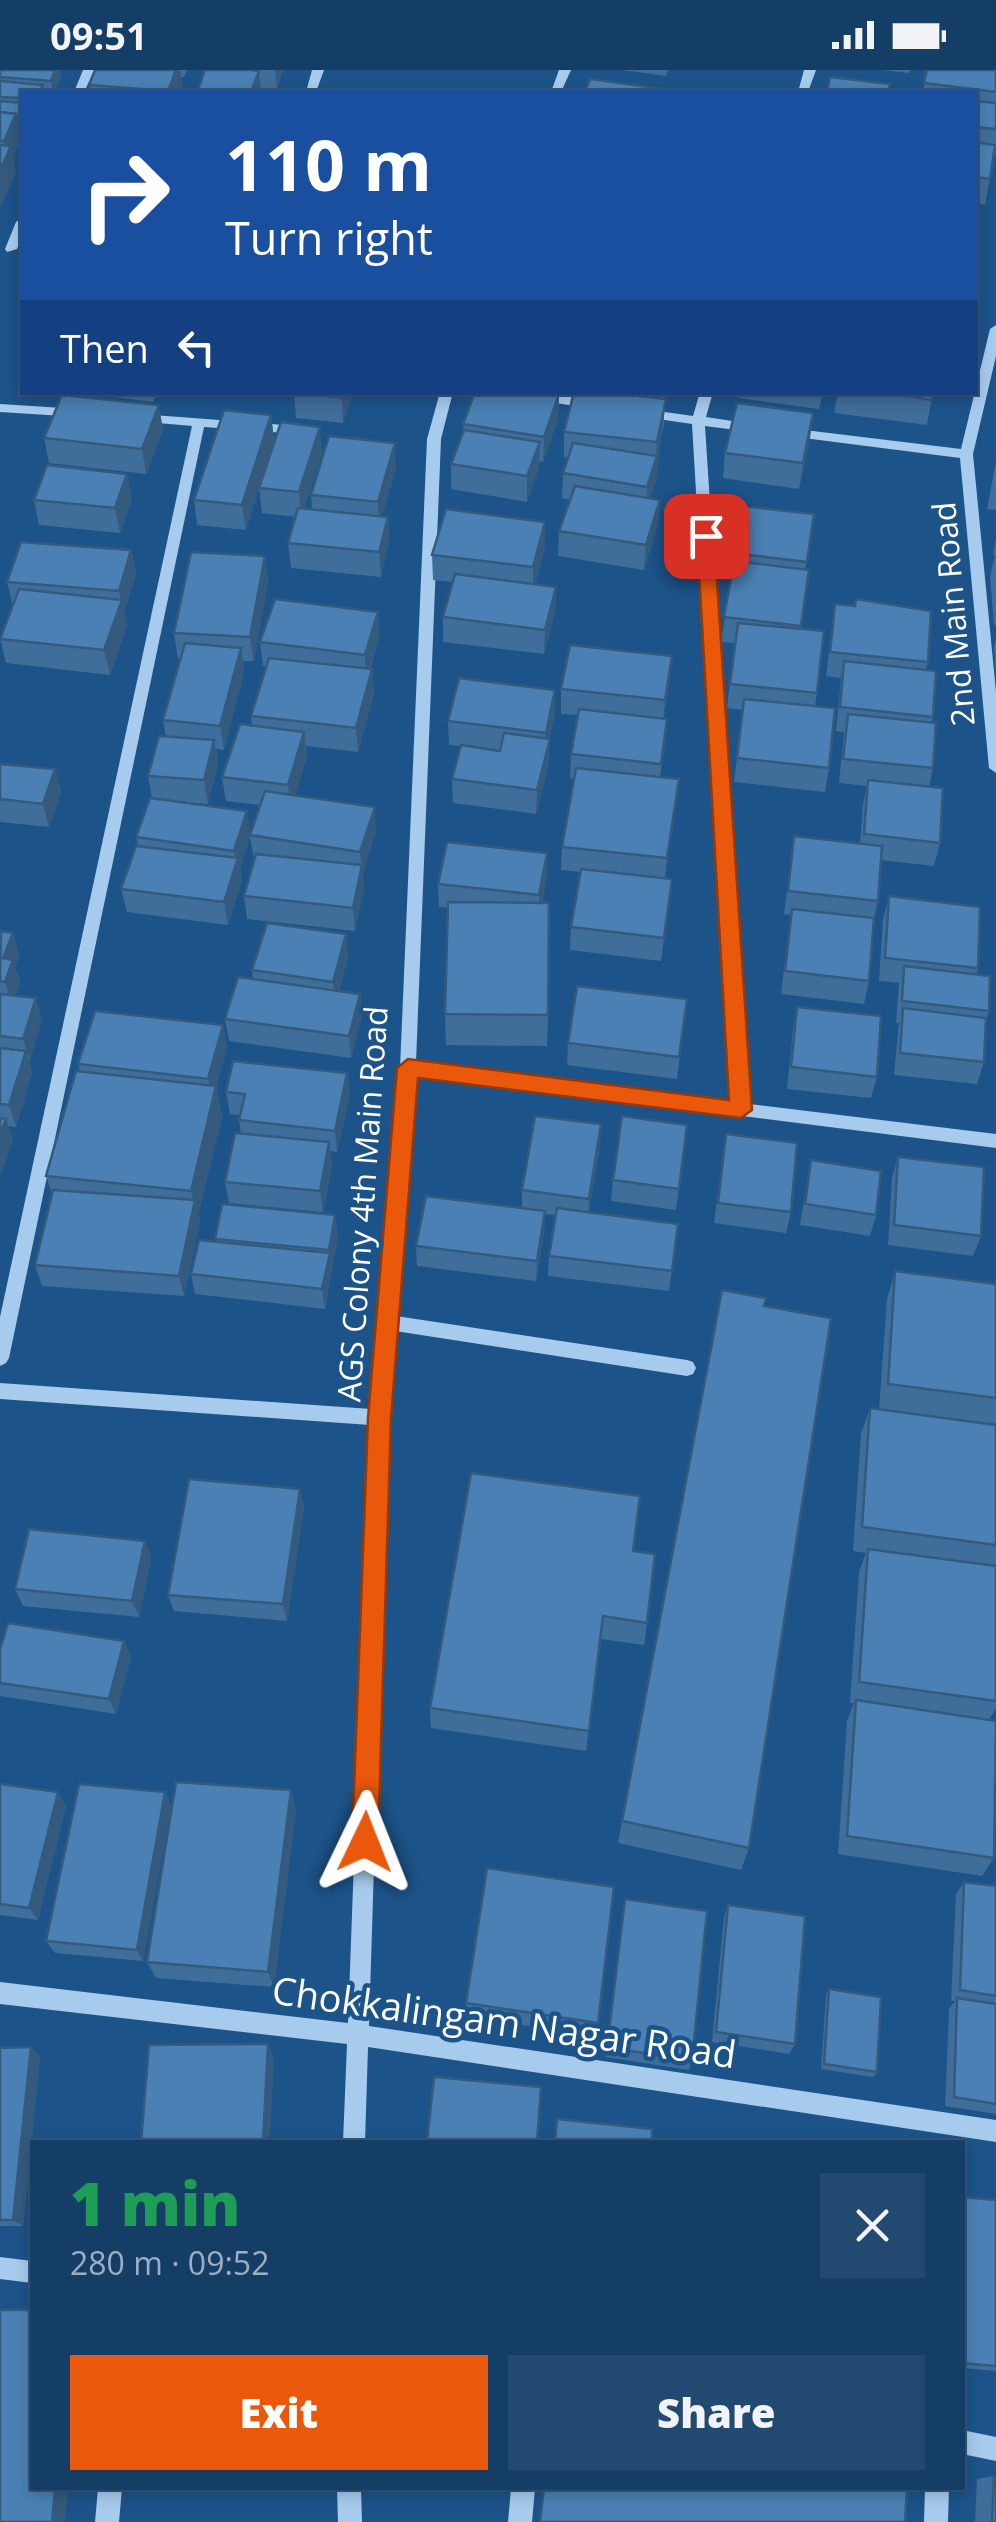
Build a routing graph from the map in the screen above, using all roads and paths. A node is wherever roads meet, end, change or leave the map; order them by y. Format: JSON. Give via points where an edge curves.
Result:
{"nodes":[{"id":1,"x":996,"y":329,"type":"edge"},
{"id":2,"x":446,"y":395,"type":"edge"},
{"id":3,"x":531,"y":395,"type":"edge"},
{"id":4,"x":707,"y":395,"type":"edge"},
{"id":5,"x":605,"y":407,"type":"edge"},
{"id":6,"x":0,"y":408,"type":"edge"},
{"id":7,"x":624,"y":410,"type":"edge"},
{"id":8,"x":99,"y":415,"type":"edge"},
{"id":9,"x":119,"y":416,"type":"edge"},
{"id":10,"x":698,"y":421,"type":"junction"},
{"id":11,"x":198,"y":422,"type":"junction"},
{"id":12,"x":285,"y":429,"type":"edge"},
{"id":13,"x":966,"y":454,"type":"junction"},
{"id":14,"x":996,"y":768,"type":"edge"},
{"id":15,"x":408,"y":1068,"type":"junction"},
{"id":16,"x":741,"y":1110,"type":"junction"},
{"id":17,"x":996,"y":1141,"type":"edge"},
{"id":18,"x":388,"y":1322,"type":"junction"},
{"id":19,"x":0,"y":1358,"type":"edge"},
{"id":20,"x":688,"y":1368,"type":"dead end"},
{"id":21,"x":0,"y":1391,"type":"edge"},
{"id":22,"x":380,"y":1418,"type":"junction"},
{"id":23,"x":0,"y":1993,"type":"edge"},
{"id":24,"x":358,"y":2034,"type":"junction"},
{"id":25,"x":996,"y":2131,"type":"edge"},
{"id":26,"x":354,"y":2140,"type":"edge"},
{"id":27,"x":0,"y":2268,"type":"edge"},
{"id":28,"x":30,"y":2272,"type":"edge"},
{"id":29,"x":965,"y":2443,"type":"edge"},
{"id":30,"x":996,"y":2448,"type":"edge"},
{"id":31,"x":110,"y":2490,"type":"edge"},
{"id":32,"x":349,"y":2490,"type":"edge"},
{"id":33,"x":523,"y":2490,"type":"edge"},
{"id":34,"x":938,"y":2490,"type":"edge"},
{"id":35,"x":107,"y":2522,"type":"edge"},
{"id":36,"x":350,"y":2522,"type":"edge"},
{"id":37,"x":520,"y":2522,"type":"edge"},
{"id":38,"x":936,"y":2522,"type":"edge"}],
"edges":[{"from":1,"to":13,"type":"street","name":"2nd Main Road"},
{"from":2,"to":15,"type":"street","name":"AGS Colony 4th Main Road","via":[[434,439]]},
{"from":3,"to":5,"type":"street"},
{"from":4,"to":10,"type":"street"},
{"from":6,"to":8,"type":"street"},
{"from":7,"to":10,"type":"street"},
{"from":9,"to":11,"type":"street"},
{"from":10,"to":13,"type":"street"},
{"from":10,"to":16,"type":"street"},
{"from":11,"to":12,"type":"street"},
{"from":11,"to":19,"type":"street"},
{"from":13,"to":14,"type":"street","name":"2nd Main Road"},
{"from":15,"to":16,"type":"street"},
{"from":15,"to":18,"type":"street","name":"AGS Colony 4th Main Road"},
{"from":16,"to":17,"type":"street"},
{"from":18,"to":20,"type":"street"},
{"from":18,"to":22,"type":"street","name":"AGS Colony 4th Main Road"},
{"from":21,"to":22,"type":"street"},
{"from":22,"to":24,"type":"street","name":"AGS Colony 4th Main Road"},
{"from":23,"to":24,"type":"street","name":"Chokkalingam Nagar Road"},
{"from":24,"to":25,"type":"street","name":"Chokkalingam Nagar Road"},
{"from":24,"to":26,"type":"street","name":"AGS Colony 4th Main Road"},
{"from":27,"to":28,"type":"street"},
{"from":29,"to":30,"type":"street"},
{"from":31,"to":35,"type":"street"},
{"from":32,"to":36,"type":"street"},
{"from":33,"to":37,"type":"street"},
{"from":34,"to":38,"type":"street"}]}
